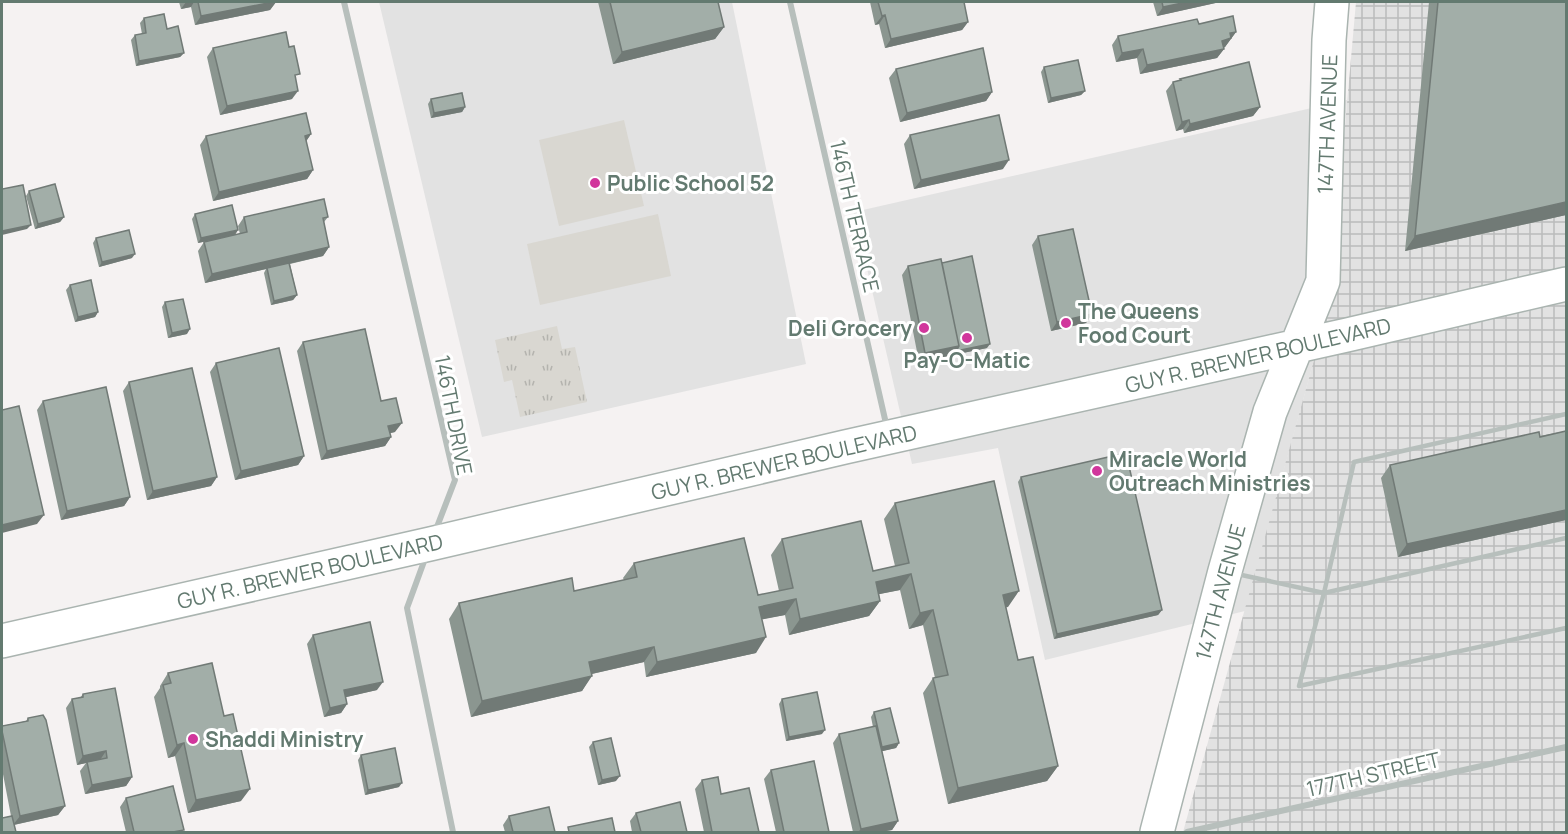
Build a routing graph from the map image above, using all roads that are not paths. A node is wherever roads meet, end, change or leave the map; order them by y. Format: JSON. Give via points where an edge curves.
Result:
{"nodes":[{"id":1,"x":344,"y":2,"type":"edge"},
{"id":2,"x":790,"y":2,"type":"edge"},
{"id":3,"x":1332,"y":2,"type":"edge"},
{"id":4,"x":1566,"y":284,"type":"edge"},
{"id":5,"x":1298,"y":346,"type":"junction"},
{"id":6,"x":1566,"y":414,"type":"edge"},
{"id":7,"x":889,"y":437,"type":"junction"},
{"id":8,"x":1566,"y":538,"type":"edge"},
{"id":9,"x":430,"y":544,"type":"junction"},
{"id":10,"x":1225,"y":571,"type":"junction"},
{"id":11,"x":1324,"y":593,"type":"junction"},
{"id":12,"x":1566,"y":628,"type":"edge"},
{"id":13,"x":2,"y":640,"type":"edge"},
{"id":14,"x":1566,"y":747,"type":"edge"},
{"id":15,"x":453,"y":832,"type":"edge"},
{"id":16,"x":1157,"y":832,"type":"edge"},
{"id":17,"x":1187,"y":832,"type":"edge"}],
"edges":[{"from":1,"to":9,"type":"street","name":"146TH DRIVE","via":[[455,480]]},
{"from":2,"to":7,"type":"street","name":"146TH TERRACE"},
{"from":3,"to":5,"type":"main road","name":"147TH AVENUE","via":[[1323,281]]},
{"from":4,"to":5,"type":"main road","name":"GUY R. BREWER BOULEVARD"},
{"from":5,"to":7,"type":"main road","name":"GUY R. BREWER BOULEVARD"},
{"from":5,"to":10,"type":"main road","name":"147TH AVENUE","via":[[1270,412]]},
{"from":6,"to":11,"type":"lane","via":[[1354,462]]},
{"from":7,"to":9,"type":"main road","name":"GUY R. BREWER BOULEVARD"},
{"from":8,"to":11,"type":"lane"},
{"from":9,"to":13,"type":"main road","name":"GUY R. BREWER BOULEVARD"},
{"from":9,"to":15,"type":"street","name":"146TH DRIVE","via":[[407,608]]},
{"from":10,"to":11,"type":"lane"},
{"from":10,"to":16,"type":"main road","name":"147TH AVENUE"},
{"from":11,"to":12,"type":"lane","via":[[1299,686]]},
{"from":14,"to":17,"type":"street","name":"177TH STREET"}]}
